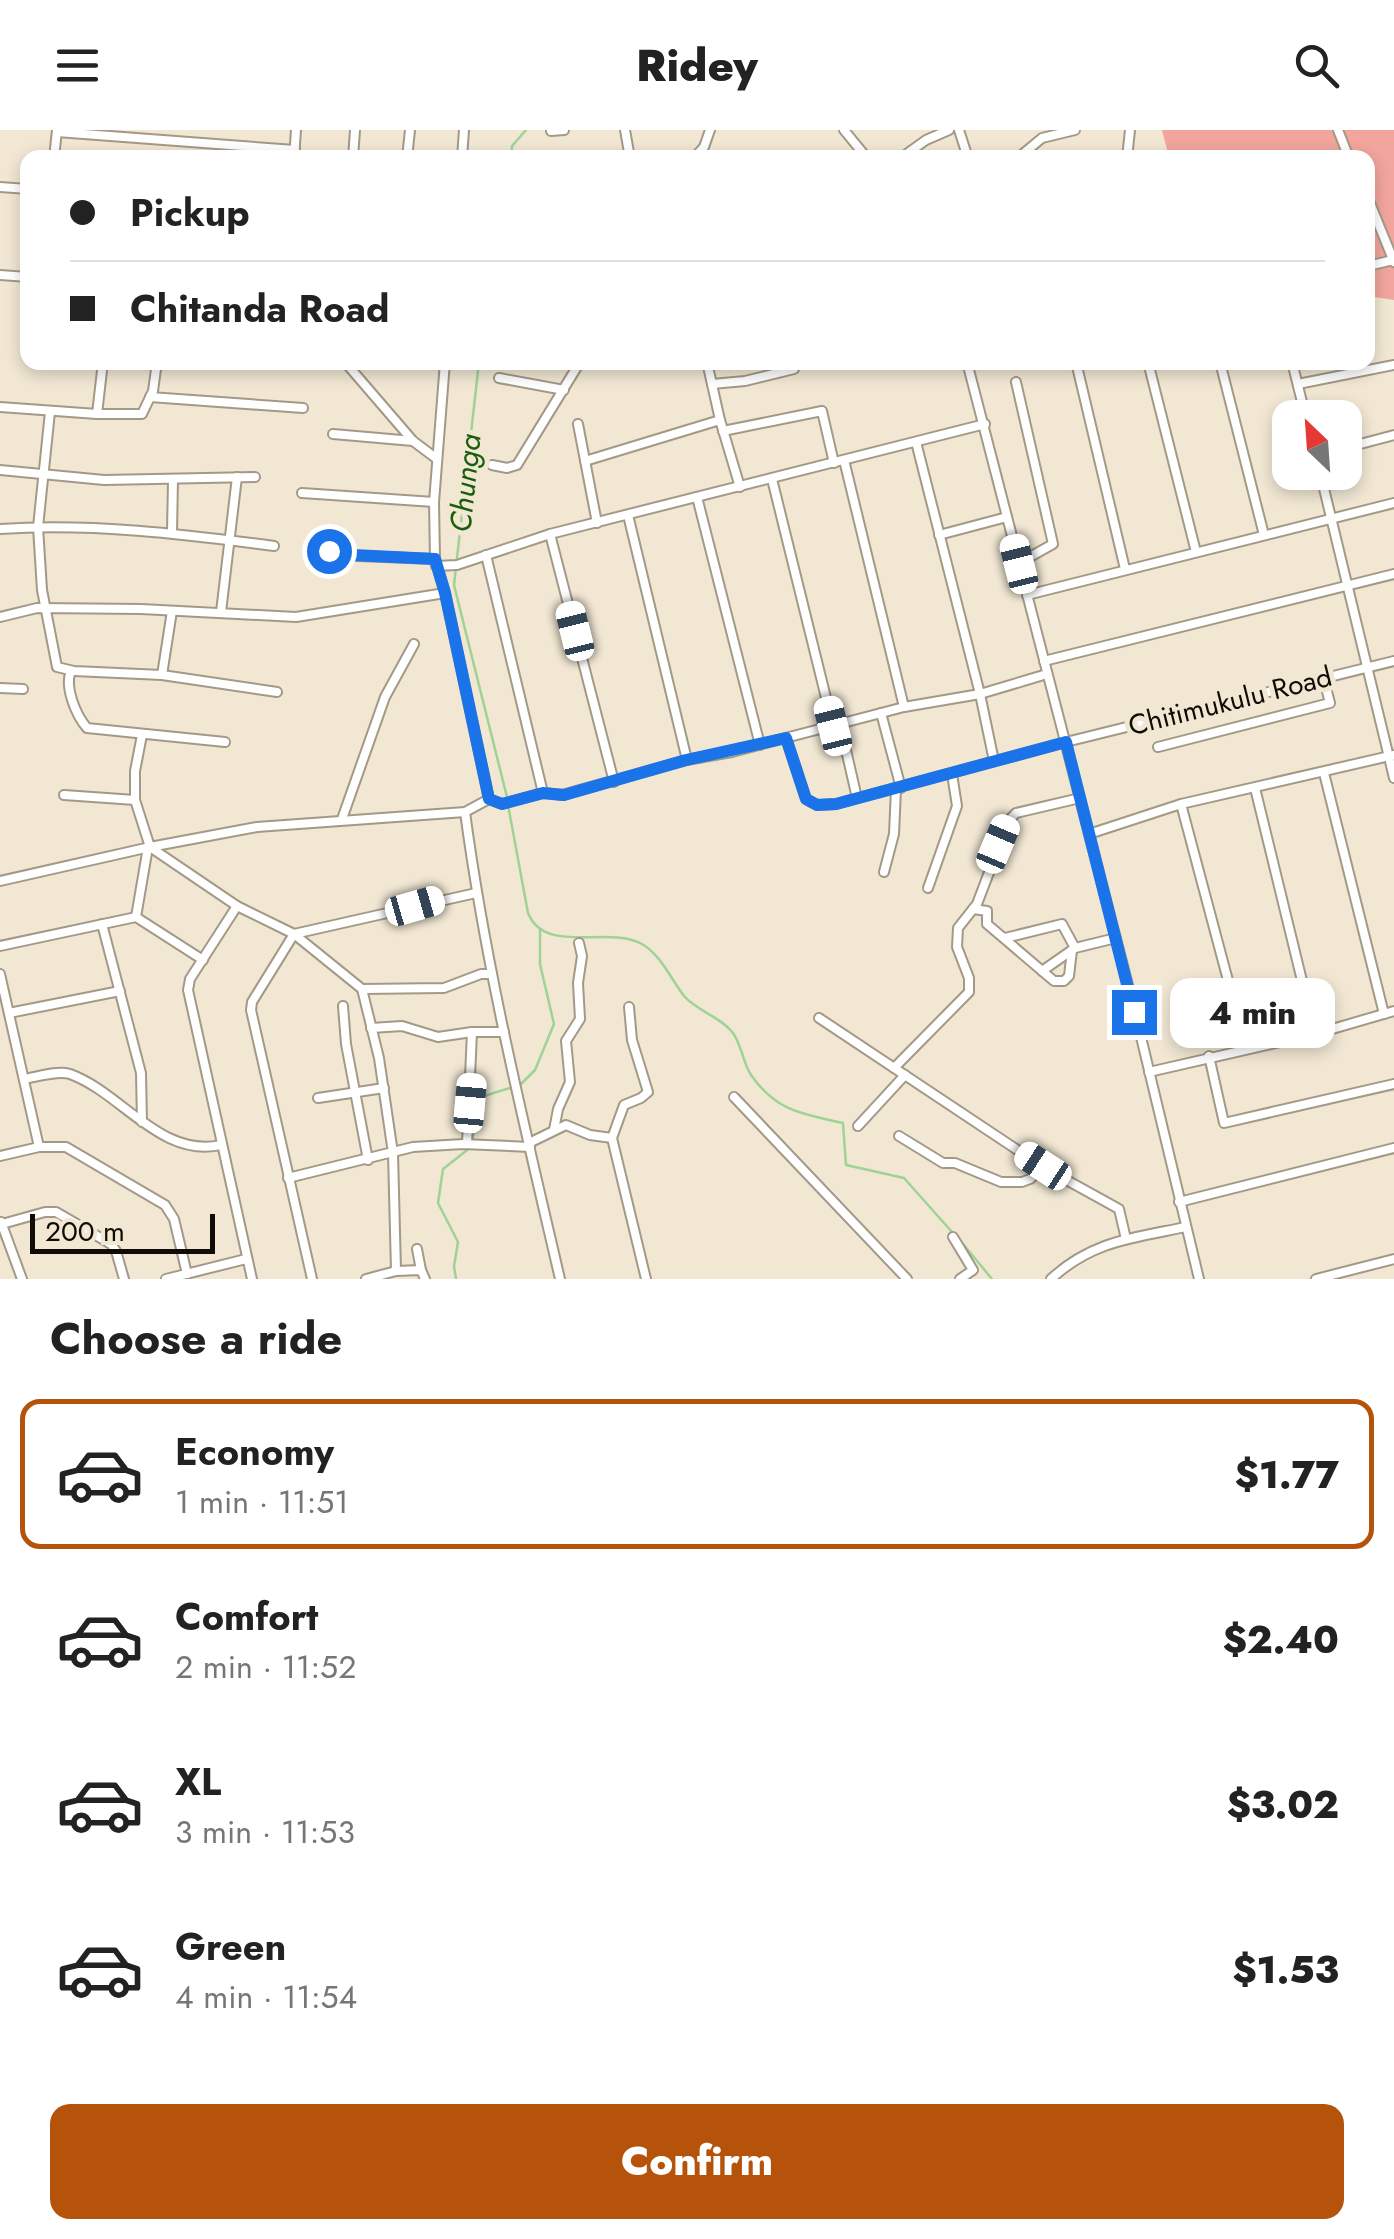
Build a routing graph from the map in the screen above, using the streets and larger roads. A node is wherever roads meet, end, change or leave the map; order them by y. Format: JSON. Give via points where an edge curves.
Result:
{"nodes":[{"id":1,"x":564,"y":130,"type":"edge"},
{"id":2,"x":844,"y":130,"type":"edge"},
{"id":3,"x":949,"y":130,"type":"edge"},
{"id":4,"x":1075,"y":130,"type":"edge"},
{"id":5,"x":57,"y":131,"type":"edge"},
{"id":6,"x":551,"y":132,"type":"edge"},
{"id":7,"x":253,"y":150,"type":"edge"},
{"id":8,"x":860,"y":150,"type":"edge"},
{"id":9,"x":912,"y":150,"type":"edge"},
{"id":10,"x":1028,"y":150,"type":"edge"},
{"id":11,"x":1375,"y":216,"type":"edge"},
{"id":12,"x":1393,"y":261,"type":"edge"},
{"id":13,"x":101,"y":370,"type":"edge"},
{"id":14,"x":155,"y":370,"type":"edge"},
{"id":15,"x":351,"y":370,"type":"edge"},
{"id":16,"x":443,"y":370,"type":"edge"},
{"id":17,"x":575,"y":370,"type":"edge"},
{"id":18,"x":709,"y":370,"type":"edge"},
{"id":19,"x":791,"y":370,"type":"edge"},
{"id":20,"x":970,"y":370,"type":"edge"},
{"id":21,"x":1078,"y":370,"type":"edge"},
{"id":22,"x":1150,"y":370,"type":"edge"},
{"id":23,"x":1222,"y":370,"type":"edge"},
{"id":24,"x":1294,"y":370,"type":"edge"},
{"id":25,"x":1365,"y":370,"type":"edge"},
{"id":26,"x":499,"y":378,"type":"dead end"},
{"id":27,"x":1016,"y":382,"type":"dead end"},
{"id":28,"x":712,"y":384,"type":"junction"},
{"id":29,"x":1298,"y":384,"type":"junction"},
{"id":30,"x":564,"y":390,"type":"junction"},
{"id":31,"x":150,"y":397,"type":"junction"},
{"id":32,"x":1302,"y":400,"type":"edge"},
{"id":33,"x":0,"y":406,"type":"edge"},
{"id":34,"x":303,"y":408,"type":"dead end"},
{"id":35,"x":50,"y":412,"type":"junction"},
{"id":36,"x":97,"y":414,"type":"junction"},
{"id":37,"x":720,"y":420,"type":"junction"},
{"id":38,"x":578,"y":424,"type":"dead end"},
{"id":39,"x":984,"y":424,"type":"junction"},
{"id":40,"x":723,"y":431,"type":"junction"},
{"id":41,"x":333,"y":434,"type":"dead end"},
{"id":42,"x":1394,"y":435,"type":"edge"},
{"id":43,"x":413,"y":441,"type":"junction"},
{"id":44,"x":916,"y":442,"type":"junction"},
{"id":45,"x":1362,"y":443,"type":"edge"},
{"id":46,"x":437,"y":459,"type":"junction"},
{"id":47,"x":585,"y":461,"type":"junction"},
{"id":48,"x":839,"y":461,"type":"junction"},
{"id":49,"x":492,"y":465,"type":"dead end"},
{"id":50,"x":0,"y":470,"type":"edge"},
{"id":51,"x":44,"y":474,"type":"junction"},
{"id":52,"x":237,"y":477,"type":"junction"},
{"id":53,"x":255,"y":477,"type":"dead end"},
{"id":54,"x":772,"y":479,"type":"junction"},
{"id":55,"x":173,"y":480,"type":"junction"},
{"id":56,"x":740,"y":486,"type":"junction"},
{"id":57,"x":1325,"y":490,"type":"edge"},
{"id":58,"x":302,"y":493,"type":"dead end"},
{"id":59,"x":697,"y":497,"type":"junction"},
{"id":60,"x":434,"y":502,"type":"junction"},
{"id":61,"x":1394,"y":503,"type":"edge"},
{"id":62,"x":628,"y":515,"type":"junction"},
{"id":63,"x":1007,"y":517,"type":"junction"},
{"id":64,"x":1332,"y":518,"type":"junction"},
{"id":65,"x":597,"y":523,"type":"junction"},
{"id":66,"x":38,"y":526,"type":"junction"},
{"id":67,"x":0,"y":529,"type":"edge"},
{"id":68,"x":172,"y":532,"type":"junction"},
{"id":69,"x":550,"y":534,"type":"junction"},
{"id":70,"x":329,"y":535,"type":"dead end"},
{"id":71,"x":939,"y":535,"type":"junction"},
{"id":72,"x":1264,"y":535,"type":"junction"},
{"id":73,"x":230,"y":540,"type":"junction"},
{"id":74,"x":274,"y":546,"type":"dead end"},
{"id":75,"x":1196,"y":552,"type":"junction"},
{"id":76,"x":486,"y":555,"type":"junction"},
{"id":77,"x":435,"y":562,"type":"junction"},
{"id":78,"x":1019,"y":564,"type":"junction"},
{"id":79,"x":1125,"y":570,"type":"junction"},
{"id":80,"x":1394,"y":574,"type":"edge"},
{"id":81,"x":1349,"y":586,"type":"junction"},
{"id":82,"x":445,"y":593,"type":"junction"},
{"id":83,"x":1027,"y":595,"type":"junction"},
{"id":84,"x":47,"y":609,"type":"junction"},
{"id":85,"x":172,"y":611,"type":"junction"},
{"id":86,"x":222,"y":612,"type":"junction"},
{"id":87,"x":0,"y":617,"type":"edge"},
{"id":88,"x":414,"y":644,"type":"dead end"},
{"id":89,"x":1044,"y":661,"type":"junction"},
{"id":90,"x":1394,"y":661,"type":"edge"},
{"id":91,"x":1367,"y":668,"type":"junction"},
{"id":92,"x":72,"y":670,"type":"junction"},
{"id":93,"x":1047,"y":674,"type":"junction"},
{"id":94,"x":162,"y":675,"type":"junction"},
{"id":95,"x":1323,"y":676,"type":"junction"},
{"id":96,"x":0,"y":688,"type":"edge"},
{"id":97,"x":23,"y":689,"type":"dead end"},
{"id":98,"x":277,"y":692,"type":"dead end"},
{"id":99,"x":980,"y":694,"type":"junction"},
{"id":100,"x":904,"y":707,"type":"junction"},
{"id":101,"x":881,"y":713,"type":"junction"},
{"id":102,"x":836,"y":725,"type":"junction"},
{"id":103,"x":142,"y":735,"type":"junction"},
{"id":104,"x":786,"y":738,"type":"junction"},
{"id":105,"x":225,"y":742,"type":"dead end"},
{"id":106,"x":1066,"y":742,"type":"junction"},
{"id":107,"x":760,"y":745,"type":"junction"},
{"id":108,"x":1158,"y":747,"type":"dead end"},
{"id":109,"x":1391,"y":756,"type":"edge"},
{"id":110,"x":686,"y":760,"type":"junction"},
{"id":111,"x":994,"y":761,"type":"junction"},
{"id":112,"x":1324,"y":773,"type":"junction"},
{"id":113,"x":952,"y":774,"type":"junction"},
{"id":114,"x":1394,"y":778,"type":"edge"},
{"id":115,"x":614,"y":782,"type":"junction"},
{"id":116,"x":1255,"y":788,"type":"junction"},
{"id":117,"x":899,"y":789,"type":"junction"},
{"id":118,"x":543,"y":793,"type":"junction"},
{"id":119,"x":64,"y":795,"type":"dead end"},
{"id":120,"x":857,"y":798,"type":"junction"},
{"id":121,"x":1080,"y":798,"type":"junction"},
{"id":122,"x":489,"y":799,"type":"junction"},
{"id":123,"x":135,"y":800,"type":"junction"},
{"id":124,"x":1182,"y":804,"type":"junction"},
{"id":125,"x":465,"y":812,"type":"junction"},
{"id":126,"x":342,"y":820,"type":"junction"},
{"id":127,"x":1089,"y":834,"type":"junction"},
{"id":128,"x":149,"y":847,"type":"junction"},
{"id":129,"x":884,"y":872,"type":"dead end"},
{"id":130,"x":0,"y":881,"type":"edge"},
{"id":131,"x":928,"y":888,"type":"dead end"},
{"id":132,"x":476,"y":894,"type":"junction"},
{"id":133,"x":237,"y":906,"type":"junction"},
{"id":134,"x":972,"y":909,"type":"junction"},
{"id":135,"x":136,"y":917,"type":"junction"},
{"id":136,"x":102,"y":924,"type":"junction"},
{"id":137,"x":294,"y":934,"type":"junction"},
{"id":138,"x":1005,"y":938,"type":"junction"},
{"id":139,"x":1116,"y":938,"type":"junction"},
{"id":140,"x":579,"y":943,"type":"dead end"},
{"id":141,"x":0,"y":946,"type":"edge"},
{"id":142,"x":1074,"y":949,"type":"junction"},
{"id":143,"x":203,"y":960,"type":"junction"},
{"id":144,"x":1042,"y":971,"type":"junction"},
{"id":145,"x":0,"y":974,"type":"edge"},
{"id":146,"x":492,"y":974,"type":"junction"},
{"id":147,"x":362,"y":989,"type":"junction"},
{"id":148,"x":120,"y":991,"type":"junction"},
{"id":149,"x":343,"y":1006,"type":"dead end"},
{"id":150,"x":630,"y":1007,"type":"dead end"},
{"id":151,"x":1389,"y":1012,"type":"edge"},
{"id":152,"x":9,"y":1013,"type":"junction"},
{"id":153,"x":819,"y":1018,"type":"dead end"},
{"id":154,"x":371,"y":1028,"type":"junction"},
{"id":155,"x":472,"y":1032,"type":"junction"},
{"id":156,"x":504,"y":1032,"type":"junction"},
{"id":157,"x":1315,"y":1034,"type":"junction"},
{"id":158,"x":1246,"y":1048,"type":"junction"},
{"id":159,"x":1209,"y":1056,"type":"junction"},
{"id":160,"x":894,"y":1068,"type":"junction"},
{"id":161,"x":1149,"y":1072,"type":"junction"},
{"id":162,"x":905,"y":1075,"type":"junction"},
{"id":163,"x":24,"y":1080,"type":"junction"},
{"id":164,"x":1394,"y":1084,"type":"edge"},
{"id":165,"x":384,"y":1088,"type":"junction"},
{"id":166,"x":354,"y":1092,"type":"junction"},
{"id":167,"x":734,"y":1097,"type":"dead end"},
{"id":168,"x":318,"y":1098,"type":"dead end"},
{"id":169,"x":142,"y":1122,"type":"junction"},
{"id":170,"x":858,"y":1126,"type":"dead end"},
{"id":171,"x":554,"y":1130,"type":"junction"},
{"id":172,"x":899,"y":1136,"type":"dead end"},
{"id":173,"x":612,"y":1138,"type":"junction"},
{"id":174,"x":467,"y":1144,"type":"junction"},
{"id":175,"x":220,"y":1145,"type":"junction"},
{"id":176,"x":529,"y":1145,"type":"junction"},
{"id":177,"x":39,"y":1147,"type":"junction"},
{"id":178,"x":1394,"y":1148,"type":"edge"},
{"id":179,"x":394,"y":1154,"type":"junction"},
{"id":180,"x":0,"y":1156,"type":"edge"},
{"id":181,"x":368,"y":1160,"type":"junction"},
{"id":182,"x":1043,"y":1166,"type":"junction"},
{"id":183,"x":288,"y":1178,"type":"junction"},
{"id":184,"x":1179,"y":1202,"type":"junction"},
{"id":185,"x":1,"y":1222,"type":"edge"},
{"id":186,"x":1186,"y":1227,"type":"junction"},
{"id":187,"x":953,"y":1236,"type":"dead end"},
{"id":188,"x":1126,"y":1239,"type":"junction"},
{"id":189,"x":417,"y":1250,"type":"dead end"},
{"id":190,"x":12,"y":1255,"type":"junction"},
{"id":191,"x":0,"y":1258,"type":"edge"},
{"id":192,"x":1394,"y":1259,"type":"edge"},
{"id":193,"x":246,"y":1260,"type":"junction"},
{"id":194,"x":1371,"y":1265,"type":"junction"},
{"id":195,"x":396,"y":1271,"type":"junction"},
{"id":196,"x":187,"y":1274,"type":"junction"},
{"id":197,"x":423,"y":1274,"type":"edge"},
{"id":198,"x":22,"y":1279,"type":"edge"},
{"id":199,"x":124,"y":1279,"type":"edge"},
{"id":200,"x":166,"y":1279,"type":"edge"},
{"id":201,"x":252,"y":1279,"type":"edge"},
{"id":202,"x":312,"y":1279,"type":"edge"},
{"id":203,"x":366,"y":1279,"type":"edge"},
{"id":204,"x":560,"y":1279,"type":"edge"},
{"id":205,"x":646,"y":1279,"type":"edge"},
{"id":206,"x":907,"y":1279,"type":"edge"},
{"id":207,"x":960,"y":1279,"type":"edge"},
{"id":208,"x":1051,"y":1279,"type":"edge"},
{"id":209,"x":1198,"y":1279,"type":"edge"},
{"id":210,"x":1316,"y":1279,"type":"edge"},
{"id":211,"x":1375,"y":1279,"type":"edge"}],
"edges":[{"from":1,"to":6,"type":"street"},
{"from":2,"to":8,"type":"street"},
{"from":3,"to":9,"type":"street"},
{"from":4,"to":10,"type":"street","via":[[1042,138]]},
{"from":5,"to":7,"type":"street"},
{"from":11,"to":12,"type":"street"},
{"from":13,"to":36,"type":"street"},
{"from":14,"to":31,"type":"street"},
{"from":15,"to":43,"type":"street"},
{"from":16,"to":46,"type":"street"},
{"from":17,"to":30,"type":"street"},
{"from":18,"to":28,"type":"street"},
{"from":19,"to":28,"type":"street"},
{"from":20,"to":39,"type":"street"},
{"from":21,"to":79,"type":"street"},
{"from":22,"to":75,"type":"street"},
{"from":23,"to":72,"type":"street"},
{"from":24,"to":29,"type":"street"},
{"from":25,"to":29,"type":"street"},
{"from":26,"to":30,"type":"street"},
{"from":27,"to":78,"type":"street","via":[[1053,532],[1050,548]]},
{"from":28,"to":37,"type":"street"},
{"from":29,"to":32,"type":"street"},
{"from":30,"to":49,"type":"street","via":[[517,464]]},
{"from":31,"to":34,"type":"street"},
{"from":31,"to":36,"type":"street","via":[[139,415]]},
{"from":33,"to":35,"type":"street"},
{"from":35,"to":36,"type":"street"},
{"from":35,"to":51,"type":"street"},
{"from":37,"to":40,"type":"street"},
{"from":37,"to":47,"type":"street"},
{"from":38,"to":47,"type":"street"},
{"from":39,"to":44,"type":"street"},
{"from":39,"to":63,"type":"street"},
{"from":40,"to":48,"type":"street","via":[[822,411]]},
{"from":40,"to":56,"type":"street"},
{"from":41,"to":43,"type":"street"},
{"from":42,"to":45,"type":"street"},
{"from":43,"to":46,"type":"street"},
{"from":44,"to":48,"type":"street"},
{"from":44,"to":71,"type":"street"},
{"from":46,"to":60,"type":"street"},
{"from":47,"to":65,"type":"street"},
{"from":48,"to":54,"type":"street"},
{"from":48,"to":100,"type":"street"},
{"from":50,"to":51,"type":"street"},
{"from":51,"to":55,"type":"street"},
{"from":51,"to":66,"type":"street"},
{"from":52,"to":53,"type":"street"},
{"from":52,"to":55,"type":"street"},
{"from":52,"to":73,"type":"street"},
{"from":54,"to":56,"type":"street"},
{"from":54,"to":102,"type":"street"},
{"from":55,"to":68,"type":"street"},
{"from":56,"to":59,"type":"street"},
{"from":57,"to":64,"type":"street"},
{"from":58,"to":60,"type":"street"},
{"from":59,"to":62,"type":"street"},
{"from":59,"to":107,"type":"street"},
{"from":60,"to":77,"type":"street"},
{"from":61,"to":64,"type":"street"},
{"from":62,"to":65,"type":"street"},
{"from":62,"to":110,"type":"street"},
{"from":63,"to":71,"type":"street"},
{"from":63,"to":78,"type":"street"},
{"from":64,"to":72,"type":"street"},
{"from":64,"to":81,"type":"street"},
{"from":65,"to":69,"type":"street"},
{"from":66,"to":67,"type":"street"},
{"from":66,"to":68,"type":"street"},
{"from":66,"to":84,"type":"street"},
{"from":68,"to":73,"type":"street"},
{"from":69,"to":76,"type":"street"},
{"from":69,"to":115,"type":"street"},
{"from":70,"to":77,"type":"street","via":[[332,554]]},
{"from":71,"to":99,"type":"street"},
{"from":72,"to":75,"type":"street"},
{"from":73,"to":74,"type":"street"},
{"from":73,"to":86,"type":"street"},
{"from":75,"to":79,"type":"street"},
{"from":76,"to":77,"type":"street","via":[[454,565]]},
{"from":76,"to":118,"type":"street"},
{"from":77,"to":82,"type":"street"},
{"from":78,"to":83,"type":"street"},
{"from":79,"to":83,"type":"street"},
{"from":80,"to":81,"type":"street"},
{"from":81,"to":89,"type":"street"},
{"from":81,"to":91,"type":"street"},
{"from":82,"to":86,"type":"street","via":[[296,617]]},
{"from":82,"to":122,"type":"street"},
{"from":83,"to":89,"type":"street"},
{"from":84,"to":85,"type":"street"},
{"from":84,"to":87,"type":"street"},
{"from":84,"to":92,"type":"street","via":[[55,662]]},
{"from":85,"to":86,"type":"street"},
{"from":85,"to":94,"type":"street"},
{"from":88,"to":126,"type":"street","via":[[385,698]]},
{"from":89,"to":93,"type":"street"},
{"from":90,"to":91,"type":"street","name":"Chitimukulu Road"},
{"from":91,"to":95,"type":"street","name":"Chitimukulu Road"},
{"from":91,"to":109,"type":"street"},
{"from":92,"to":94,"type":"street"},
{"from":92,"to":103,"type":"street","via":[[68,684],[84,726]]},
{"from":93,"to":99,"type":"street"},
{"from":93,"to":106,"type":"street"},
{"from":94,"to":98,"type":"street"},
{"from":95,"to":106,"type":"street","name":"Chitimukulu Road"},
{"from":95,"to":108,"type":"street","via":[[1330,702]]},
{"from":96,"to":97,"type":"street"},
{"from":99,"to":100,"type":"street"},
{"from":99,"to":111,"type":"street"},
{"from":100,"to":101,"type":"street"},
{"from":101,"to":102,"type":"street"},
{"from":101,"to":117,"type":"street"},
{"from":102,"to":104,"type":"street"},
{"from":102,"to":120,"type":"street"},
{"from":103,"to":105,"type":"street"},
{"from":103,"to":123,"type":"street"},
{"from":104,"to":107,"type":"street"},
{"from":104,"to":120,"type":"street","name":"Chitimukulu Road","via":[[810,804]]},
{"from":106,"to":111,"type":"street","name":"Chitimukulu Road"},
{"from":106,"to":121,"type":"street"},
{"from":107,"to":110,"type":"street"},
{"from":109,"to":112,"type":"street"},
{"from":109,"to":114,"type":"street"},
{"from":110,"to":115,"type":"street"},
{"from":111,"to":113,"type":"street","name":"Chitimukulu Road"},
{"from":112,"to":116,"type":"street"},
{"from":112,"to":151,"type":"street"},
{"from":113,"to":117,"type":"street","name":"Chitimukulu Road"},
{"from":113,"to":131,"type":"street","via":[[957,806]]},
{"from":115,"to":118,"type":"street"},
{"from":116,"to":124,"type":"street"},
{"from":116,"to":157,"type":"street"},
{"from":117,"to":120,"type":"street","name":"Chitimukulu Road"},
{"from":117,"to":129,"type":"street"},
{"from":118,"to":122,"type":"street","via":[[502,804]]},
{"from":119,"to":123,"type":"street"},
{"from":121,"to":127,"type":"street"},
{"from":121,"to":134,"type":"street","via":[[1012,816]]},
{"from":122,"to":125,"type":"street"},
{"from":123,"to":128,"type":"street"},
{"from":124,"to":127,"type":"street"},
{"from":124,"to":158,"type":"street"},
{"from":125,"to":126,"type":"street"},
{"from":125,"to":132,"type":"street"},
{"from":126,"to":128,"type":"street"},
{"from":127,"to":139,"type":"street"},
{"from":128,"to":130,"type":"street"},
{"from":128,"to":133,"type":"street"},
{"from":128,"to":135,"type":"street"},
{"from":132,"to":137,"type":"street"},
{"from":132,"to":146,"type":"street"},
{"from":133,"to":137,"type":"street"},
{"from":133,"to":143,"type":"street"},
{"from":134,"to":138,"type":"street","via":[[987,911],[987,924]]},
{"from":134,"to":160,"type":"street","via":[[956,938],[970,992]]},
{"from":135,"to":136,"type":"street"},
{"from":135,"to":143,"type":"street"},
{"from":136,"to":141,"type":"street"},
{"from":136,"to":148,"type":"street"},
{"from":137,"to":147,"type":"street"},
{"from":137,"to":183,"type":"street","via":[[251,1010]]},
{"from":138,"to":142,"type":"street","via":[[1062,924]]},
{"from":138,"to":144,"type":"street"},
{"from":139,"to":142,"type":"street"},
{"from":139,"to":161,"type":"street"},
{"from":140,"to":171,"type":"street","via":[[580,1019],[566,1041],[570,1082]]},
{"from":142,"to":144,"type":"street"},
{"from":142,"to":144,"type":"street","via":[[1068,979],[1058,983]]},
{"from":143,"to":175,"type":"street","via":[[188,990]]},
{"from":145,"to":152,"type":"street"},
{"from":146,"to":147,"type":"street","via":[[444,988]]},
{"from":146,"to":156,"type":"street"},
{"from":147,"to":154,"type":"street"},
{"from":148,"to":152,"type":"street"},
{"from":148,"to":169,"type":"street","via":[[142,1073]]},
{"from":149,"to":166,"type":"street"},
{"from":150,"to":173,"type":"street","via":[[648,1092],[624,1105]]},
{"from":151,"to":157,"type":"street"},
{"from":152,"to":163,"type":"street"},
{"from":153,"to":160,"type":"street"},
{"from":154,"to":155,"type":"street","via":[[402,1026],[438,1037]]},
{"from":154,"to":165,"type":"street"},
{"from":155,"to":156,"type":"street"},
{"from":155,"to":174,"type":"street"},
{"from":156,"to":176,"type":"street"},
{"from":157,"to":158,"type":"street"},
{"from":158,"to":159,"type":"street"},
{"from":159,"to":161,"type":"street"},
{"from":159,"to":164,"type":"street","via":[[1224,1123]]},
{"from":160,"to":162,"type":"street"},
{"from":161,"to":184,"type":"street"},
{"from":162,"to":170,"type":"street"},
{"from":162,"to":182,"type":"street"},
{"from":163,"to":169,"type":"street","via":[[69,1074]]},
{"from":163,"to":177,"type":"street"},
{"from":165,"to":166,"type":"street"},
{"from":165,"to":179,"type":"street"},
{"from":166,"to":168,"type":"street"},
{"from":166,"to":181,"type":"street"},
{"from":167,"to":206,"type":"street"},
{"from":169,"to":175,"type":"street","via":[[189,1147]]},
{"from":171,"to":173,"type":"street","via":[[566,1125]]},
{"from":171,"to":176,"type":"street"},
{"from":172,"to":182,"type":"street","via":[[943,1163],[1000,1182],[1022,1182]]},
{"from":173,"to":205,"type":"street"},
{"from":174,"to":176,"type":"street"},
{"from":174,"to":179,"type":"street"},
{"from":175,"to":193,"type":"street"},
{"from":176,"to":204,"type":"street"},
{"from":177,"to":180,"type":"street"},
{"from":177,"to":196,"type":"street","via":[[73,1149],[166,1205]]},
{"from":178,"to":184,"type":"street"},
{"from":179,"to":181,"type":"street"},
{"from":179,"to":195,"type":"street"},
{"from":181,"to":183,"type":"street"},
{"from":182,"to":188,"type":"street","via":[[1119,1209]]},
{"from":183,"to":202,"type":"street"},
{"from":184,"to":186,"type":"street"},
{"from":185,"to":190,"type":"street"},
{"from":185,"to":199,"type":"street","via":[[56,1212],[110,1244]]},
{"from":186,"to":188,"type":"street"},
{"from":186,"to":209,"type":"street"},
{"from":187,"to":207,"type":"street","via":[[974,1270]]},
{"from":188,"to":208,"type":"street","via":[[1082,1254]]},
{"from":189,"to":197,"type":"street"},
{"from":190,"to":191,"type":"street"},
{"from":190,"to":198,"type":"street"},
{"from":192,"to":194,"type":"street"},
{"from":193,"to":196,"type":"street"},
{"from":193,"to":201,"type":"street"},
{"from":194,"to":210,"type":"street"},
{"from":194,"to":211,"type":"street"},
{"from":195,"to":197,"type":"street"},
{"from":195,"to":203,"type":"street"},
{"from":196,"to":200,"type":"street"}]}
